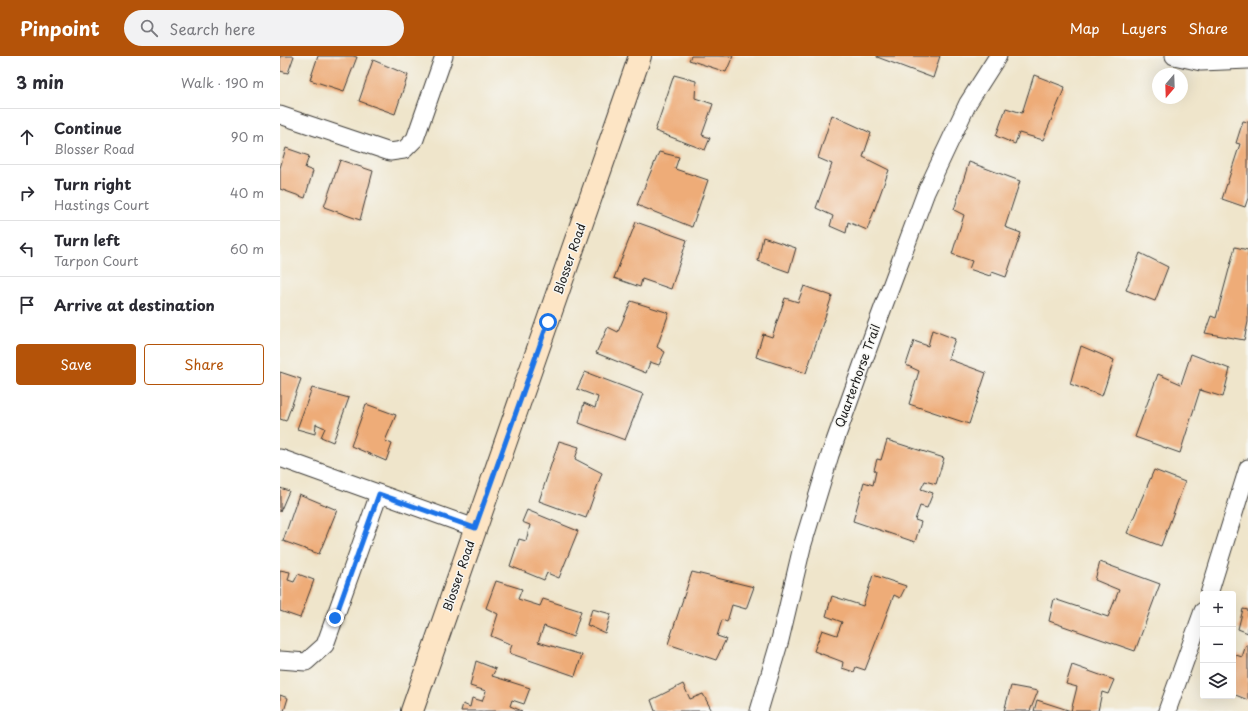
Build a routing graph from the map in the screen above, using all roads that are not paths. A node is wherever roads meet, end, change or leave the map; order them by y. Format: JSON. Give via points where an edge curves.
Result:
{"nodes":[{"id":1,"x":444,"y":56,"type":"edge"},
{"id":2,"x":640,"y":56,"type":"edge"},
{"id":3,"x":998,"y":56,"type":"edge"},
{"id":4,"x":1174,"y":56,"type":"edge"},
{"id":5,"x":1248,"y":60,"type":"edge"},
{"id":6,"x":280,"y":115,"type":"edge"},
{"id":7,"x":280,"y":458,"type":"edge"},
{"id":8,"x":1248,"y":468,"type":"edge"},
{"id":9,"x":379,"y":494,"type":"junction"},
{"id":10,"x":475,"y":528,"type":"junction"},
{"id":11,"x":1210,"y":591,"type":"edge"},
{"id":12,"x":1200,"y":620,"type":"edge"},
{"id":13,"x":280,"y":660,"type":"edge"},
{"id":14,"x":412,"y":711,"type":"edge"},
{"id":15,"x":759,"y":711,"type":"edge"},
{"id":16,"x":1168,"y":711,"type":"edge"}],
"edges":[{"from":1,"to":6,"type":"street","via":[[415,139],[404,150],[390,152]]},
{"from":2,"to":10,"type":"street","name":"Blosser Road"},
{"from":3,"to":15,"type":"street","name":"Quarterhorse Trail","via":[[968,103],[926,192],[874,332],[828,462],[802,547],[780,640]]},
{"from":4,"to":5,"type":"street","via":[[1201,62]]},
{"from":7,"to":9,"type":"street"},
{"from":8,"to":11,"type":"street"},
{"from":9,"to":10,"type":"street"},
{"from":9,"to":13,"type":"street","via":[[325,645],[306,662]]},
{"from":10,"to":14,"type":"street","name":"Blosser Road"},
{"from":12,"to":16,"type":"street"}]}
